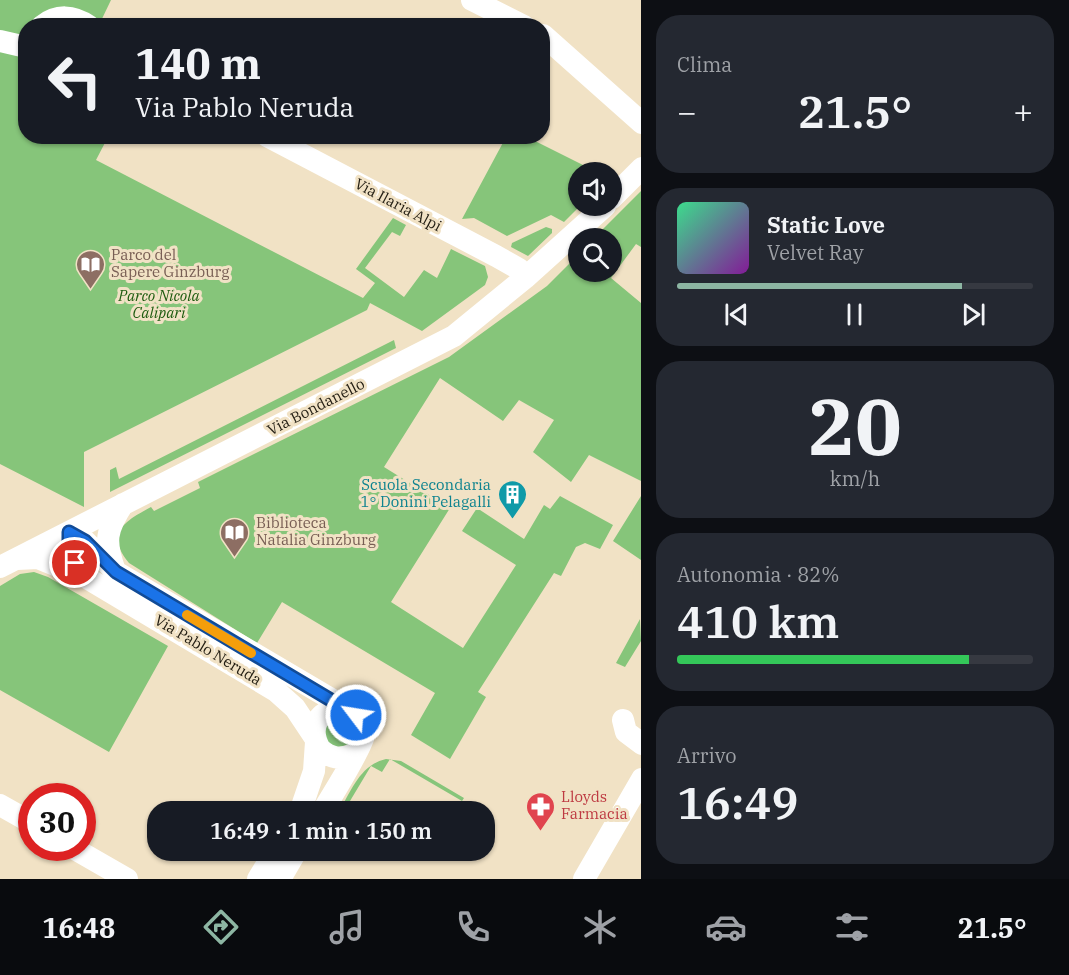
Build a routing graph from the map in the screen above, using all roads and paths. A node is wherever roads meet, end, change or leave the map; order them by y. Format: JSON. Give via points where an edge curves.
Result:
{"nodes":[{"id":1,"x":472,"y":0,"type":"edge"},
{"id":2,"x":56,"y":18,"type":"edge"},
{"id":3,"x":72,"y":18,"type":"edge"},
{"id":4,"x":508,"y":18,"type":"edge"},
{"id":5,"x":0,"y":41,"type":"edge"},
{"id":6,"x":550,"y":41,"type":"edge"},
{"id":7,"x":18,"y":45,"type":"edge"},
{"id":8,"x":641,"y":122,"type":"edge"},
{"id":9,"x":282,"y":144,"type":"edge"},
{"id":10,"x":641,"y":169,"type":"edge"},
{"id":11,"x":622,"y":188,"type":"edge"},
{"id":12,"x":593,"y":216,"type":"edge"},
{"id":13,"x":525,"y":278,"type":"junction"},
{"id":14,"x":123,"y":504,"type":"junction"},
{"id":15,"x":69,"y":532,"type":"junction"},
{"id":16,"x":8,"y":563,"type":"edge"},
{"id":17,"x":116,"y":572,"type":"junction"},
{"id":18,"x":87,"y":578,"type":"junction"},
{"id":19,"x":192,"y":629,"type":"junction"},
{"id":20,"x":348,"y":709,"type":"junction"},
{"id":21,"x":623,"y":720,"type":"dead end"},
{"id":22,"x":315,"y":740,"type":"junction"},
{"id":23,"x":641,"y":743,"type":"edge"},
{"id":24,"x":355,"y":753,"type":"junction"},
{"id":25,"x":641,"y":781,"type":"edge"},
{"id":26,"x":304,"y":801,"type":"edge"},
{"id":27,"x":327,"y":801,"type":"edge"},
{"id":28,"x":0,"y":805,"type":"edge"},
{"id":29,"x":18,"y":815,"type":"edge"},
{"id":30,"x":96,"y":861,"type":"edge"},
{"id":31,"x":269,"y":861,"type":"edge"},
{"id":32,"x":291,"y":861,"type":"edge"},
{"id":33,"x":127,"y":879,"type":"edge"},
{"id":34,"x":258,"y":879,"type":"edge"},
{"id":35,"x":280,"y":879,"type":"edge"},
{"id":36,"x":584,"y":879,"type":"edge"}],
"edges":[{"from":1,"to":4,"type":"street"},
{"from":2,"to":3,"type":"street"},
{"from":5,"to":7,"type":"street"},
{"from":6,"to":8,"type":"street"},
{"from":9,"to":13,"type":"street","name":"Via Ilaria Alpi","via":[[496,256],[519,269]]},
{"from":10,"to":11,"type":"street"},
{"from":12,"to":13,"type":"street","name":"Via Bondanello"},
{"from":13,"to":14,"type":"street","name":"Via Bondanello","via":[[489,310],[436,346]]},
{"from":14,"to":15,"type":"street","name":"Via Bondanello"},
{"from":14,"to":17,"type":"street","via":[[107,537]]},
{"from":15,"to":16,"type":"street","name":"Via Bondanello"},
{"from":15,"to":17,"type":"street","name":"Via Pablo Neruda","via":[[85,541]]},
{"from":15,"to":18,"type":"street","name":"Via Pablo Neruda","via":[[71,554]]},
{"from":16,"to":18,"type":"street","name":"Via Pablo Neruda","via":[[38,558]]},
{"from":17,"to":19,"type":"street","name":"Via Pablo Neruda"},
{"from":18,"to":19,"type":"street","name":"Via Pablo Neruda"},
{"from":19,"to":20,"type":"street","name":"Via Pablo Neruda"},
{"from":19,"to":22,"type":"street","name":"Via Pablo Neruda","via":[[283,695]]},
{"from":20,"to":22,"type":"street","via":[[326,712],[316,723]]},
{"from":20,"to":24,"type":"street","via":[[364,727],[363,741]]},
{"from":21,"to":23,"type":"street","via":[[626,732]]},
{"from":22,"to":24,"type":"street","via":[[320,749],[333,757]]},
{"from":22,"to":26,"type":"street","via":[[314,771]]},
{"from":24,"to":27,"type":"street"},
{"from":25,"to":36,"type":"street"},
{"from":28,"to":29,"type":"street"},
{"from":30,"to":33,"type":"street"},
{"from":31,"to":34,"type":"street"},
{"from":32,"to":35,"type":"street"}]}
